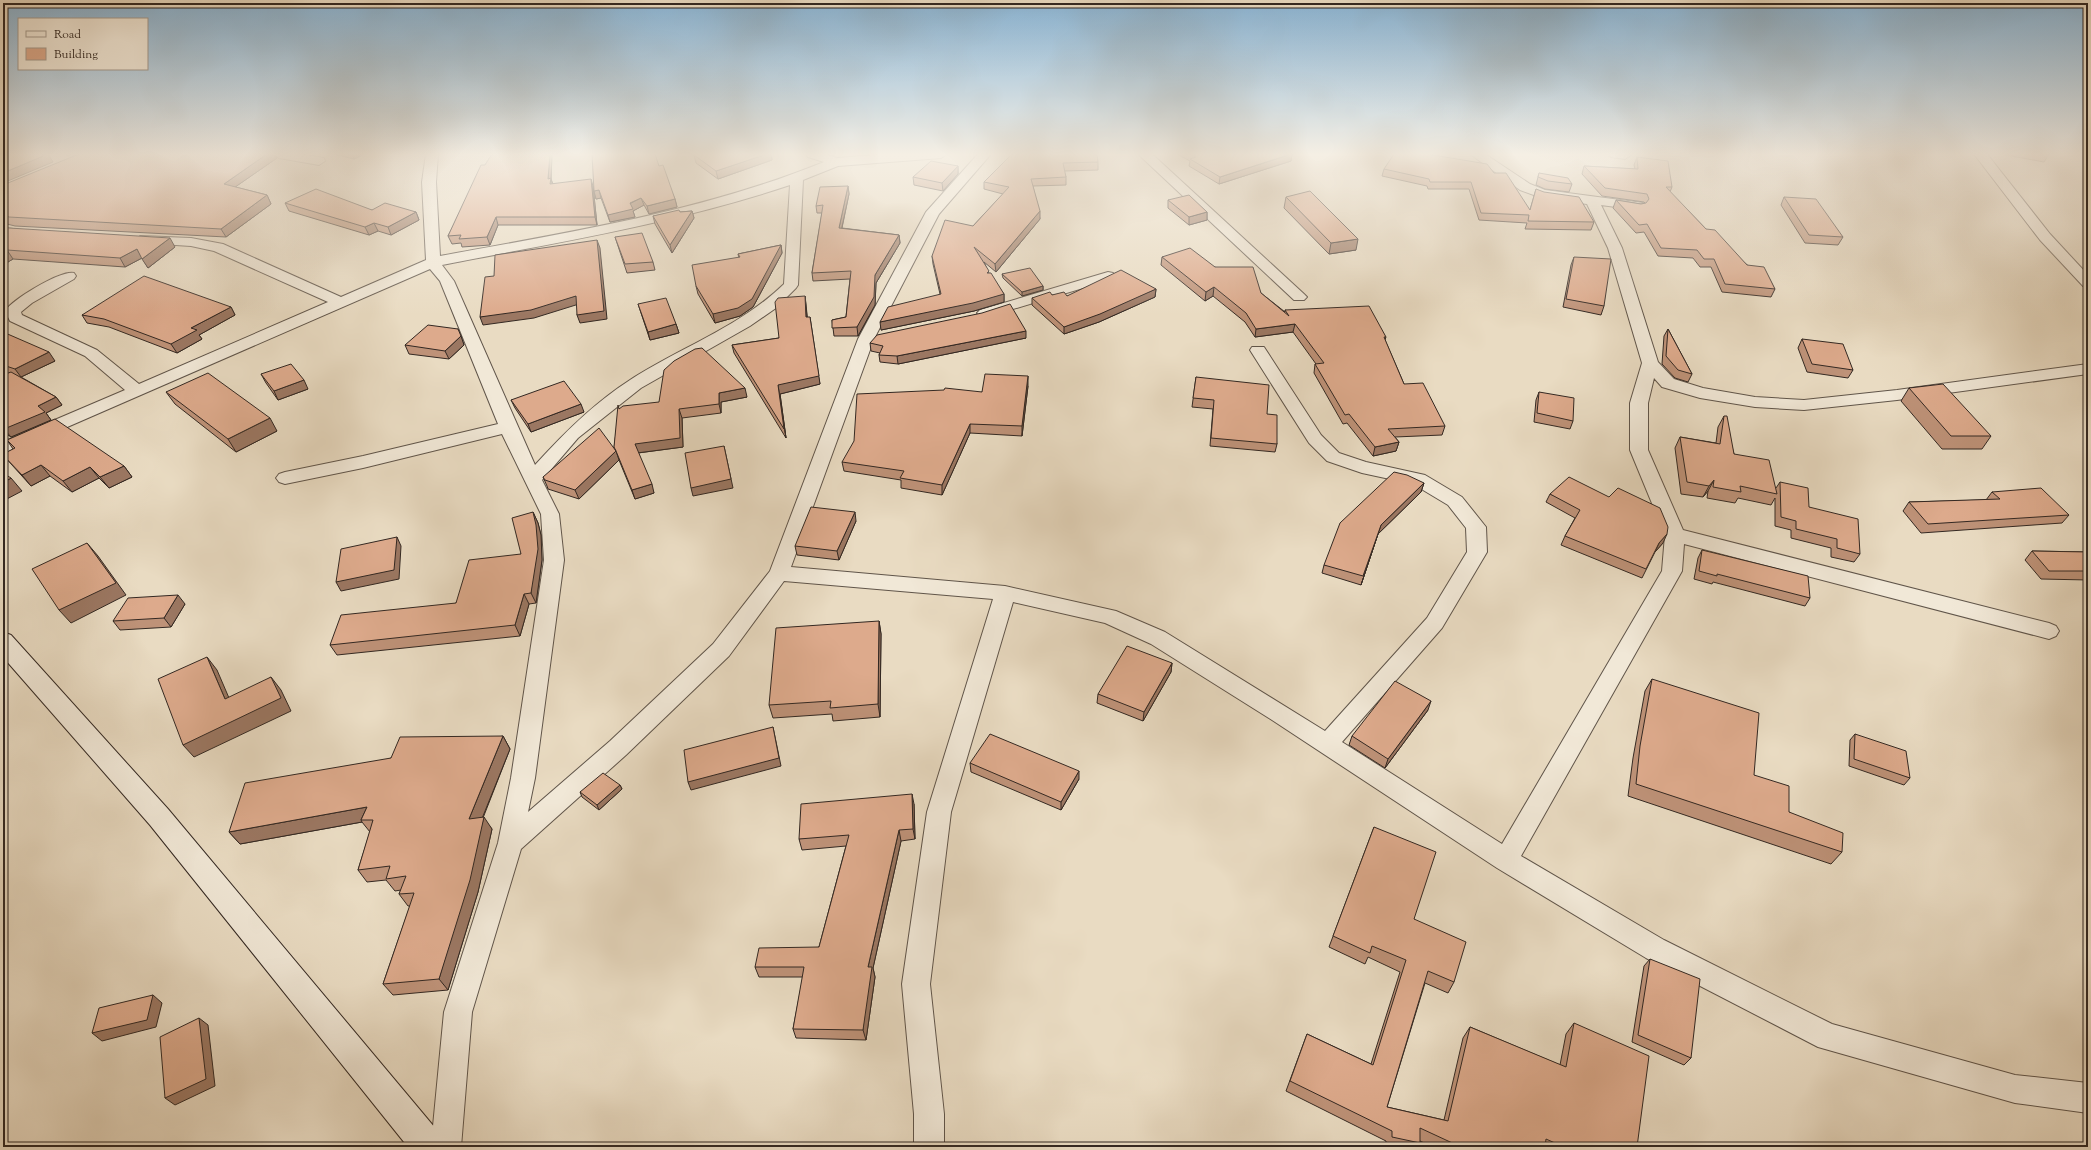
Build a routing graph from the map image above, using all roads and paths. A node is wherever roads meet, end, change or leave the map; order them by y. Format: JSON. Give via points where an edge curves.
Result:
{"nodes":[{"id":1,"x":430,"y":208,"type":"edge"},
{"id":2,"x":699,"y":208,"type":"edge"},
{"id":3,"x":795,"y":208,"type":"edge"},
{"id":4,"x":937,"y":208,"type":"edge"},
{"id":5,"x":1202,"y":208,"type":"edge"},
{"id":6,"x":1596,"y":208,"type":"edge"},
{"id":7,"x":2023,"y":208,"type":"edge"},
{"id":8,"x":134,"y":238,"type":"edge"},
{"id":9,"x":433,"y":262,"type":"junction"},
{"id":10,"x":69,"y":276,"type":"dead end"},
{"id":11,"x":1108,"y":276,"type":"edge"},
{"id":12,"x":2088,"y":283,"type":"edge"},
{"id":13,"x":1299,"y":297,"type":"dead end"},
{"id":14,"x":340,"y":302,"type":"junction"},
{"id":15,"x":969,"y":317,"type":"edge"},
{"id":16,"x":888,"y":334,"type":"edge"},
{"id":17,"x":866,"y":339,"type":"junction"},
{"id":18,"x":1258,"y":350,"type":"dead end"},
{"id":19,"x":1650,"y":363,"type":"junction"},
{"id":20,"x":2088,"y":370,"type":"edge"},
{"id":21,"x":137,"y":391,"type":"junction"},
{"id":22,"x":508,"y":427,"type":"junction"},
{"id":23,"x":3,"y":449,"type":"edge"},
{"id":24,"x":285,"y":478,"type":"dead end"},
{"id":25,"x":532,"y":479,"type":"junction"},
{"id":26,"x":1675,"y":535,"type":"junction"},
{"id":27,"x":779,"y":573,"type":"junction"},
{"id":28,"x":1005,"y":593,"type":"junction"},
{"id":29,"x":2050,"y":631,"type":"dead end"},
{"id":30,"x":3,"y":642,"type":"edge"},
{"id":31,"x":1327,"y":744,"type":"junction"},
{"id":32,"x":510,"y":843,"type":"junction"},
{"id":33,"x":1506,"y":860,"type":"junction"},
{"id":34,"x":2088,"y":1098,"type":"edge"},
{"id":35,"x":429,"y":1147,"type":"edge"},
{"id":36,"x":446,"y":1147,"type":"edge"},
{"id":37,"x":929,"y":1147,"type":"edge"}],
"edges":[{"from":1,"to":9,"type":"street"},
{"from":2,"to":9,"type":"street","via":[[642,222]]},
{"from":3,"to":25,"type":"street","via":[[791,285],[771,305],[744,323],[635,384],[572,434]]},
{"from":4,"to":17,"type":"street"},
{"from":5,"to":13,"type":"street"},
{"from":6,"to":19,"type":"street","via":[[1615,248]]},
{"from":7,"to":12,"type":"street","via":[[2053,248]]},
{"from":8,"to":14,"type":"street","via":[[192,242],[218,247]]},
{"from":9,"to":14,"type":"street"},
{"from":9,"to":22,"type":"street","via":[[447,282]]},
{"from":10,"to":21,"type":"street","via":[[13,311],[15,318],[91,353]]},
{"from":11,"to":15,"type":"street"},
{"from":14,"to":21,"type":"street"},
{"from":16,"to":17,"type":"street"},
{"from":17,"to":27,"type":"street"},
{"from":18,"to":31,"type":"street","via":[[1315,439],[1333,457],[1362,467],[1419,479],[1455,501],[1476,527],[1477,552],[1435,623]]},
{"from":19,"to":20,"type":"street","via":[[1668,383],[1700,393],[1755,402],[1804,405]]},
{"from":19,"to":26,"type":"street","via":[[1639,403],[1639,450]]},
{"from":21,"to":23,"type":"street"},
{"from":22,"to":24,"type":"street"},
{"from":22,"to":25,"type":"street"},
{"from":25,"to":32,"type":"street","via":[[550,514],[554,560],[523,778]]},
{"from":26,"to":29,"type":"street"},
{"from":26,"to":33,"type":"street","via":[[1672,571]]},
{"from":27,"to":28,"type":"street"},
{"from":27,"to":32,"type":"street","via":[[721,650],[618,748]]},
{"from":28,"to":31,"type":"street","via":[[1109,616],[1132,625],[1158,638]]},
{"from":28,"to":37,"type":"street","via":[[939,812],[916,984],[929,1114]]},
{"from":30,"to":35,"type":"main road","via":[[159,817]]},
{"from":31,"to":33,"type":"street"},
{"from":32,"to":36,"type":"street","via":[[458,1012]]},
{"from":33,"to":34,"type":"street","via":[[1655,949],[1828,1037],[2015,1089]]}]}
